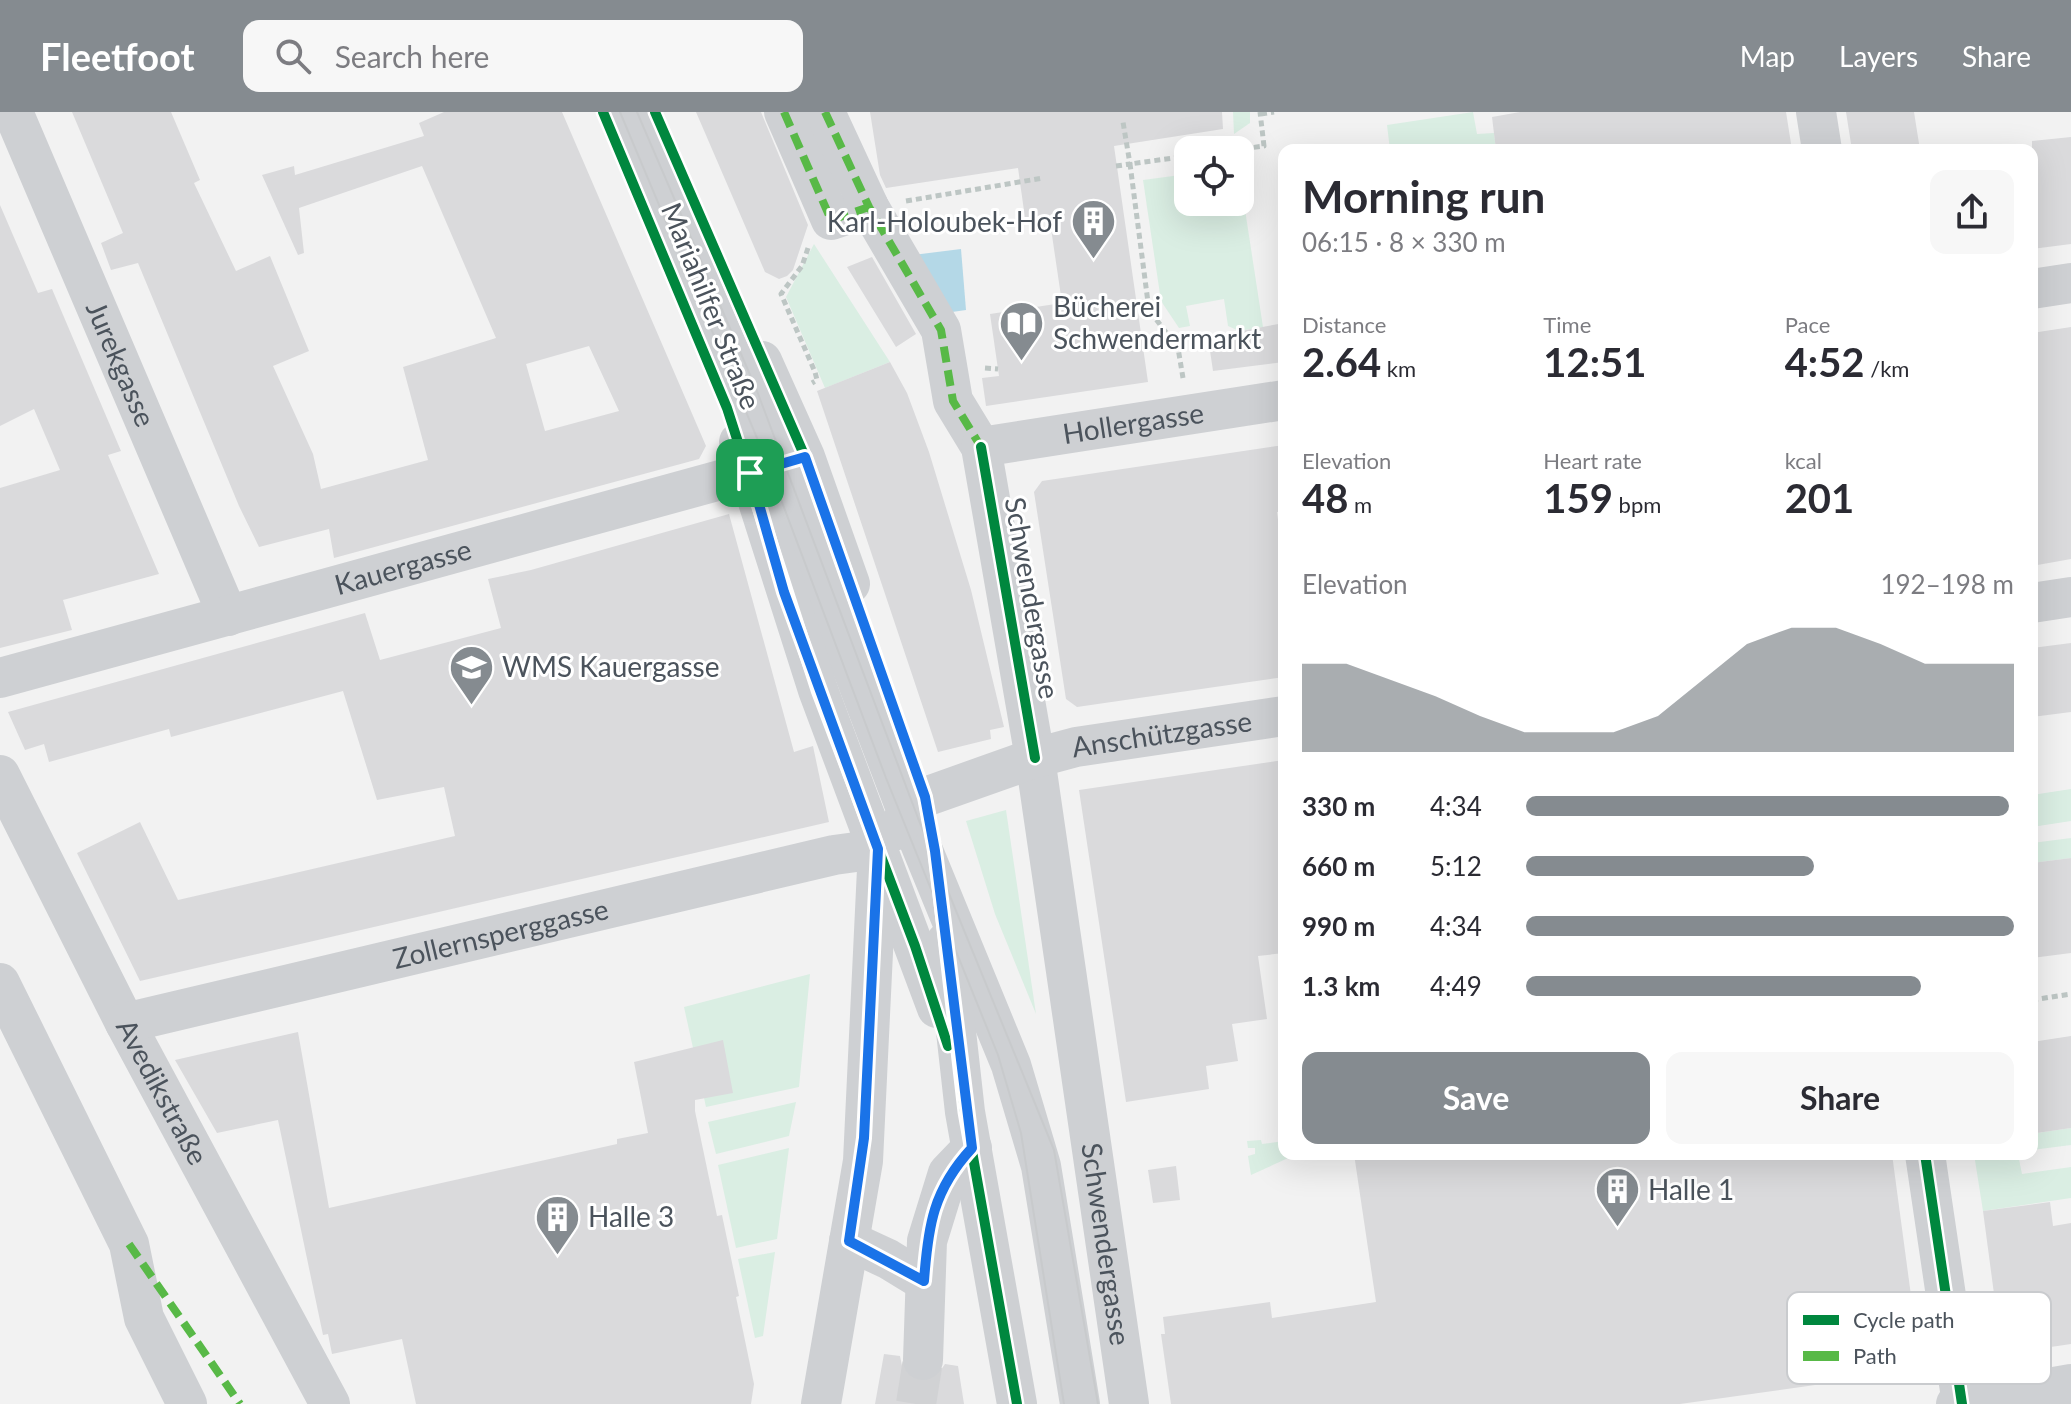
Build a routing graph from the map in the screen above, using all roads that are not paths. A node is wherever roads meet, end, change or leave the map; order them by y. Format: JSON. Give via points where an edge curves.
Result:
{"nodes":[{"id":1,"x":13,"y":112,"type":"edge"},
{"id":2,"x":603,"y":112,"type":"edge"},
{"id":3,"x":627,"y":112,"type":"edge"},
{"id":4,"x":655,"y":112,"type":"edge"},
{"id":5,"x":784,"y":112,"type":"edge"},
{"id":6,"x":825,"y":112,"type":"edge"},
{"id":7,"x":1816,"y":112,"type":"edge"},
{"id":8,"x":1821,"y":144,"type":"edge"},
{"id":9,"x":869,"y":207,"type":"junction"},
{"id":10,"x":2071,"y":283,"type":"edge"},
{"id":11,"x":2038,"y":288,"type":"edge"},
{"id":12,"x":1278,"y":401,"type":"edge"},
{"id":13,"x":981,"y":447,"type":"junction"},
{"id":14,"x":777,"y":465,"type":"junction"},
{"id":15,"x":2071,"y":597,"type":"edge"},
{"id":16,"x":2038,"y":602,"type":"edge"},
{"id":17,"x":228,"y":616,"type":"junction"},
{"id":18,"x":0,"y":678,"type":"edge"},
{"id":19,"x":1278,"y":717,"type":"edge"},
{"id":20,"x":1035,"y":758,"type":"junction"},
{"id":21,"x":0,"y":775,"type":"edge"},
{"id":22,"x":916,"y":806,"type":"junction"},
{"id":23,"x":878,"y":849,"type":"junction"},
{"id":24,"x":940,"y":891,"type":"junction"},
{"id":25,"x":0,"y":983,"type":"edge"},
{"id":26,"x":125,"y":1023,"type":"junction"},
{"id":27,"x":968,"y":1130,"type":"junction"},
{"id":28,"x":1926,"y":1160,"type":"edge"},
{"id":29,"x":849,"y":1241,"type":"junction"},
{"id":30,"x":924,"y":1281,"type":"junction"},
{"id":31,"x":1944,"y":1292,"type":"edge"},
{"id":32,"x":923,"y":1360,"type":"tunnel mouth"},
{"id":33,"x":1957,"y":1384,"type":"edge"},
{"id":34,"x":2071,"y":1384,"type":"edge"},
{"id":35,"x":187,"y":1404,"type":"edge"},
{"id":36,"x":330,"y":1404,"type":"edge"},
{"id":37,"x":821,"y":1404,"type":"edge"},
{"id":38,"x":1017,"y":1404,"type":"edge"},
{"id":39,"x":1080,"y":1404,"type":"edge"},
{"id":40,"x":1129,"y":1404,"type":"edge"},
{"id":41,"x":1960,"y":1404,"type":"edge"}],
"edges":[{"from":1,"to":17,"type":"street","name":"Jurekgasse"},
{"from":2,"to":14,"type":"street","name":"Mariahilfer Straße","via":[[727,408]]},
{"from":3,"to":14,"type":"street"},
{"from":4,"to":14,"type":"street","name":"Mariahilfer Straße"},
{"from":5,"to":9,"type":"street","via":[[831,220]]},
{"from":6,"to":9,"type":"street","name":"Schwendergasse"},
{"from":7,"to":8,"type":"street"},
{"from":9,"to":13,"type":"street","name":"Schwendergasse","via":[[941,330],[953,401]]},
{"from":10,"to":11,"type":"street"},
{"from":12,"to":13,"type":"street","name":"Hollergasse"},
{"from":13,"to":20,"type":"street","name":"Schwendergasse"},
{"from":14,"to":17,"type":"street","name":"Kauergasse"},
{"from":14,"to":22,"type":"street"},
{"from":14,"to":23,"type":"street","name":"Mariahilfer Straße","via":[[784,592]]},
{"from":15,"to":16,"type":"street"},
{"from":17,"to":18,"type":"street","name":"Kauergasse"},
{"from":19,"to":20,"type":"street","name":"Anschützgasse","via":[[1076,747]]},
{"from":20,"to":22,"type":"street","name":"Anschützgasse"},
{"from":20,"to":40,"type":"street","name":"Schwendergasse"},
{"from":21,"to":26,"type":"street","name":"Avedikstraße"},
{"from":22,"to":23,"type":"street","name":"Anschützgasse"},
{"from":22,"to":24,"type":"street","name":"Mariahilfer Straße"},
{"from":22,"to":27,"type":"street"},
{"from":23,"to":26,"type":"street","name":"Zollernsperggasse","via":[[834,855]]},
{"from":23,"to":27,"type":"street","name":"Mariahilfer Straße","via":[[944,1029]]},
{"from":23,"to":29,"type":"street","via":[[864,1150]]},
{"from":24,"to":27,"type":"street","name":"Mariahilfer Straße"},
{"from":24,"to":39,"type":"street","via":[[1028,1116]]},
{"from":25,"to":35,"type":"street","via":[[129,1244],[144,1318]]},
{"from":26,"to":36,"type":"street","name":"Avedikstraße"},
{"from":27,"to":30,"type":"street","via":[[940,1191],[927,1241]]},
{"from":27,"to":38,"type":"street","name":"Mariahilfer Straße"},
{"from":28,"to":31,"type":"street"},
{"from":29,"to":30,"type":"street"},
{"from":29,"to":37,"type":"street"},
{"from":30,"to":32,"type":"street"},
{"from":33,"to":41,"type":"street"},
{"from":34,"to":41,"type":"street"}]}
